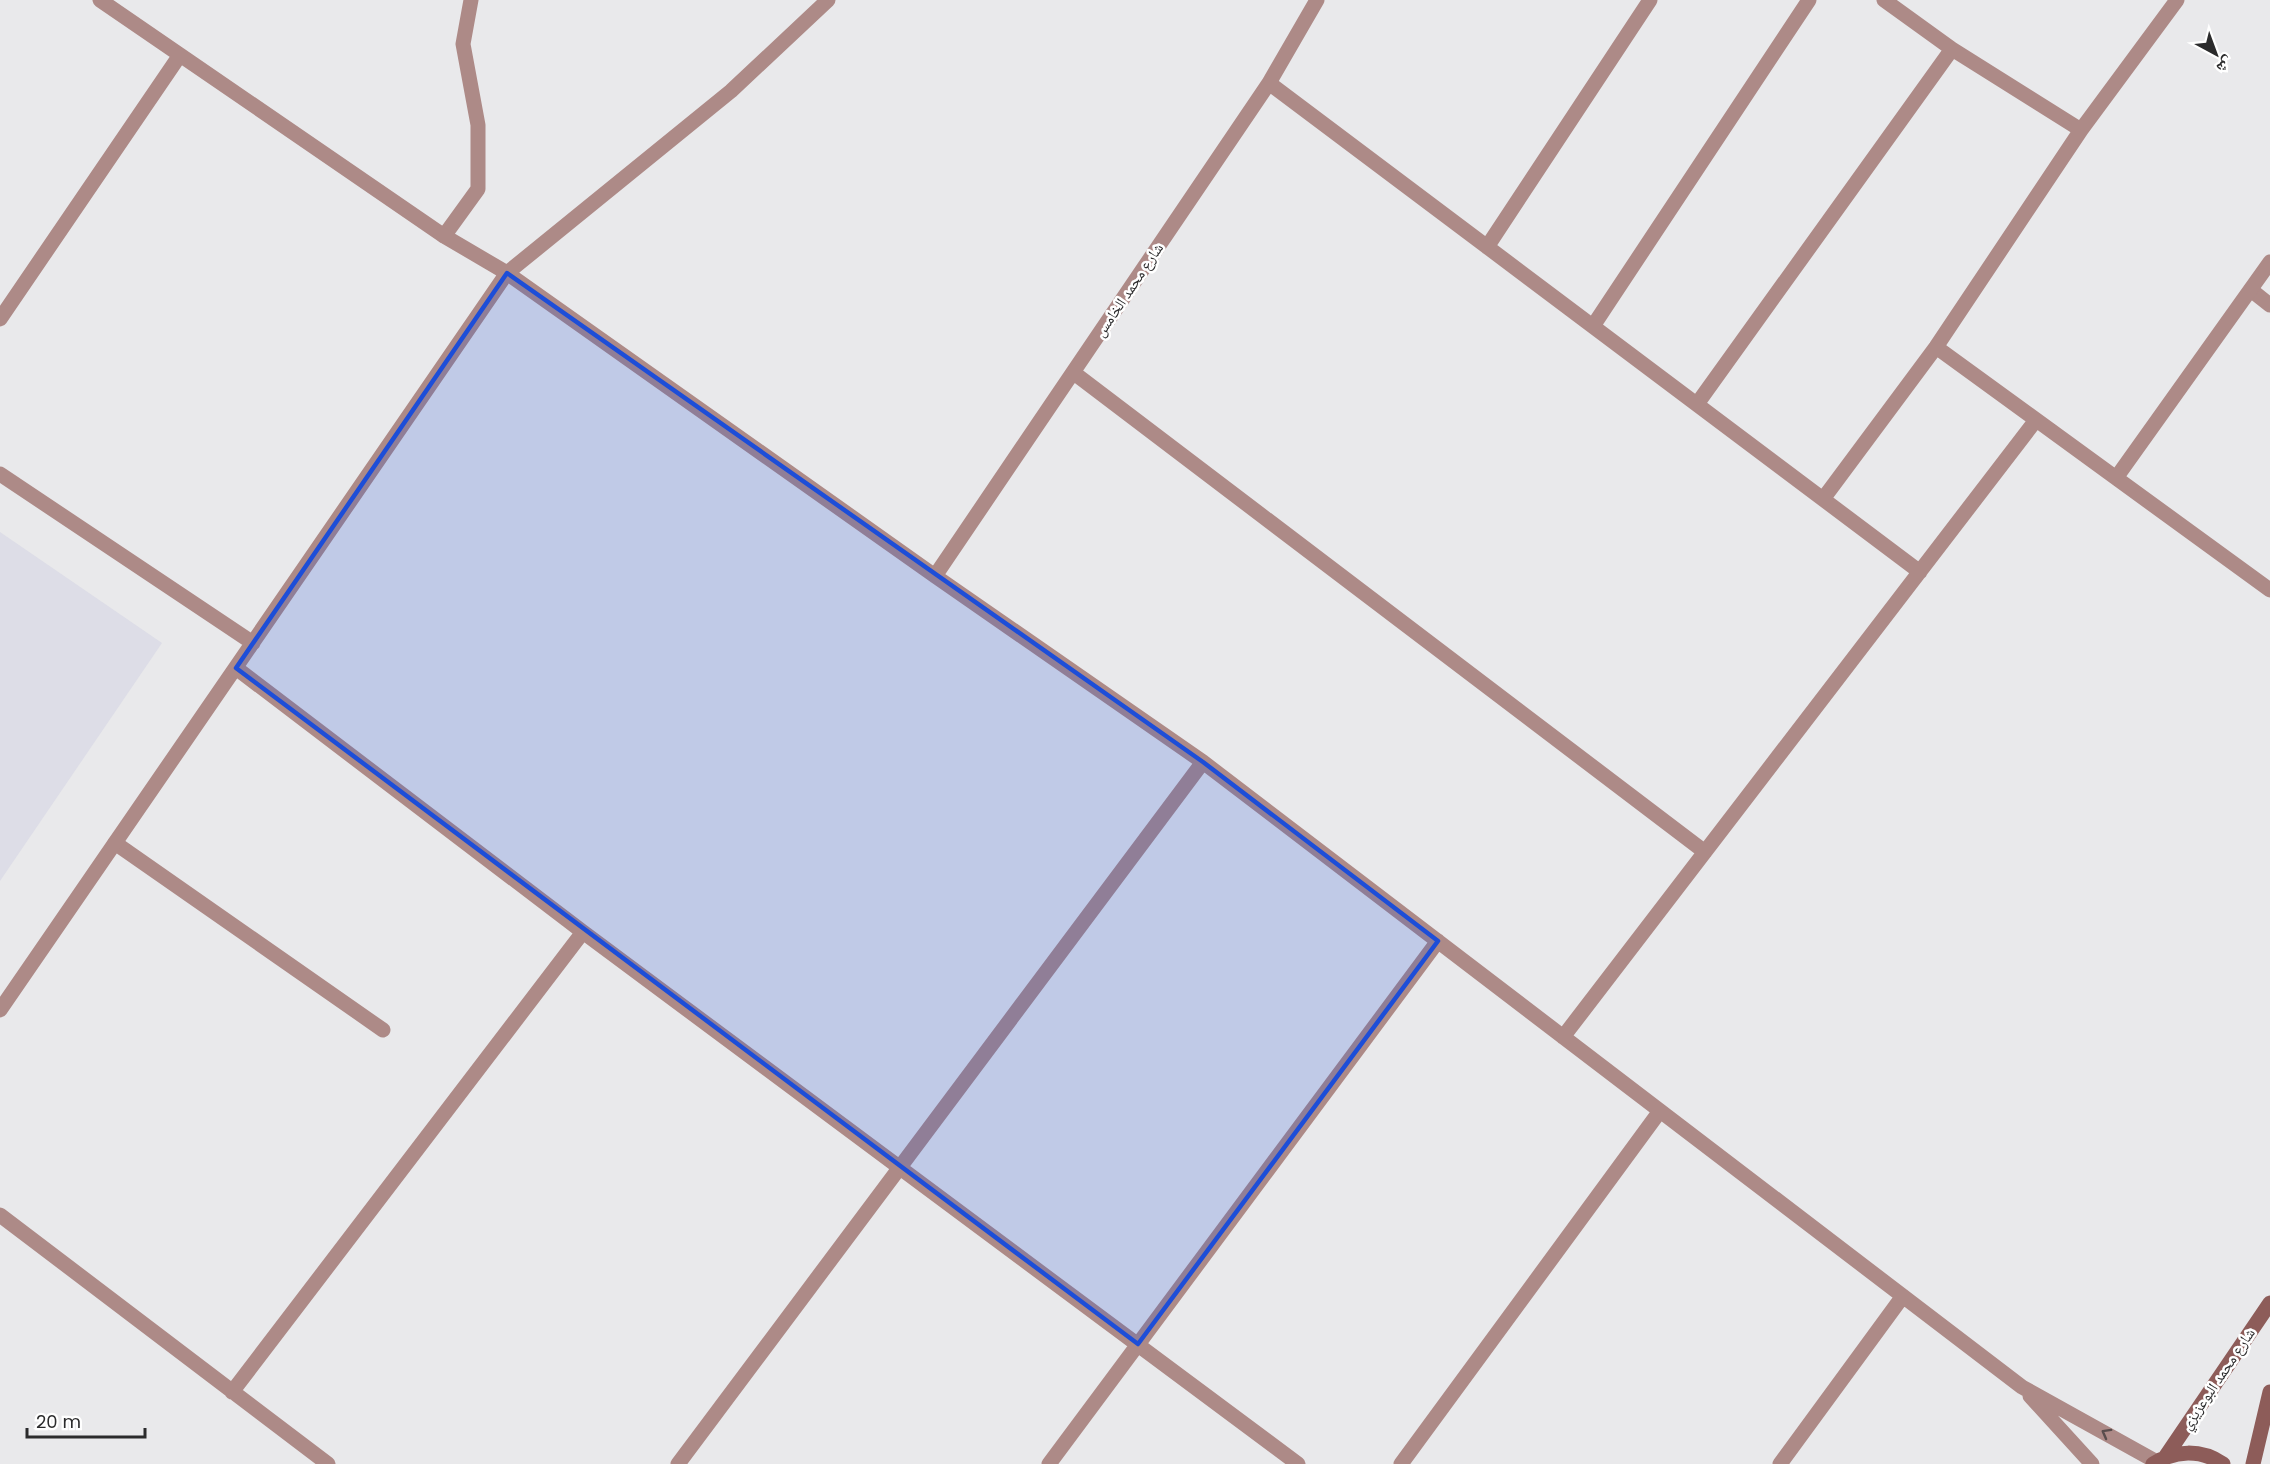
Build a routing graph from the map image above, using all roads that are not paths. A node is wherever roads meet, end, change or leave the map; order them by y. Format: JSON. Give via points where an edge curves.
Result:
{"nodes":[{"id":1,"x":100,"y":0,"type":"edge"},
{"id":2,"x":471,"y":0,"type":"edge"},
{"id":3,"x":828,"y":0,"type":"edge"},
{"id":4,"x":1317,"y":0,"type":"edge"},
{"id":5,"x":1650,"y":0,"type":"edge"},
{"id":6,"x":1809,"y":0,"type":"edge"},
{"id":7,"x":1884,"y":0,"type":"edge"},
{"id":8,"x":2177,"y":0,"type":"edge"},
{"id":9,"x":1952,"y":49,"type":"junction"},
{"id":10,"x":180,"y":55,"type":"junction"},
{"id":11,"x":1269,"y":83,"type":"junction"},
{"id":12,"x":2081,"y":130,"type":"junction"},
{"id":13,"x":444,"y":236,"type":"junction"},
{"id":14,"x":1487,"y":247,"type":"junction"},
{"id":15,"x":2270,"y":262,"type":"edge"},
{"id":16,"x":507,"y":273,"type":"junction"},
{"id":17,"x":2251,"y":290,"type":"junction"},
{"id":18,"x":2270,"y":305,"type":"edge"},
{"id":19,"x":0,"y":319,"type":"edge"},
{"id":20,"x":1593,"y":326,"type":"junction"},
{"id":21,"x":1936,"y":347,"type":"junction"},
{"id":22,"x":1074,"y":372,"type":"junction"},
{"id":23,"x":1697,"y":404,"type":"junction"},
{"id":24,"x":2036,"y":420,"type":"junction"},
{"id":25,"x":0,"y":474,"type":"edge"},
{"id":26,"x":2115,"y":478,"type":"junction"},
{"id":27,"x":1822,"y":499,"type":"junction"},
{"id":28,"x":1920,"y":572,"type":"junction"},
{"id":29,"x":935,"y":576,"type":"junction"},
{"id":30,"x":2270,"y":590,"type":"edge"},
{"id":31,"x":253,"y":643,"type":"junction"},
{"id":32,"x":236,"y":668,"type":"junction"},
{"id":33,"x":1203,"y":762,"type":"junction"},
{"id":34,"x":115,"y":843,"type":"junction"},
{"id":35,"x":1705,"y":852,"type":"junction"},
{"id":36,"x":583,"y":932,"type":"junction"},
{"id":37,"x":1438,"y":941,"type":"junction"},
{"id":38,"x":0,"y":1010,"type":"edge"},
{"id":39,"x":383,"y":1030,"type":"dead end"},
{"id":40,"x":1563,"y":1037,"type":"junction"},
{"id":41,"x":1660,"y":1111,"type":"junction"},
{"id":42,"x":900,"y":1167,"type":"junction"},
{"id":43,"x":0,"y":1215,"type":"edge"},
{"id":44,"x":1903,"y":1296,"type":"junction"},
{"id":45,"x":2270,"y":1303,"type":"edge"},
{"id":46,"x":1138,"y":1344,"type":"junction"},
{"id":47,"x":2022,"y":1387,"type":"junction"},
{"id":48,"x":232,"y":1392,"type":"junction"},
{"id":49,"x":2270,"y":1392,"type":"edge"},
{"id":50,"x":2159,"y":1460,"type":"edge"},
{"id":51,"x":328,"y":1464,"type":"edge"},
{"id":52,"x":678,"y":1464,"type":"edge"},
{"id":53,"x":1049,"y":1464,"type":"edge"},
{"id":54,"x":1298,"y":1464,"type":"edge"},
{"id":55,"x":1401,"y":1464,"type":"edge"},
{"id":56,"x":1780,"y":1464,"type":"edge"},
{"id":57,"x":2092,"y":1464,"type":"edge"},
{"id":58,"x":2223,"y":1464,"type":"edge"},
{"id":59,"x":2253,"y":1464,"type":"edge"}],
"edges":[{"from":1,"to":10,"type":"street"},
{"from":2,"to":13,"type":"street","via":[[463,44],[478,125],[478,189]]},
{"from":3,"to":16,"type":"street","via":[[731,91]]},
{"from":4,"to":11,"type":"street","name":"شارع محمد الخامس"},
{"from":5,"to":14,"type":"street"},
{"from":6,"to":20,"type":"street"},
{"from":7,"to":9,"type":"street"},
{"from":8,"to":12,"type":"street"},
{"from":9,"to":12,"type":"street"},
{"from":9,"to":23,"type":"street"},
{"from":10,"to":13,"type":"street"},
{"from":10,"to":19,"type":"street"},
{"from":11,"to":14,"type":"street"},
{"from":11,"to":22,"type":"street","name":"شارع محمد الخامس"},
{"from":12,"to":21,"type":"street"},
{"from":13,"to":16,"type":"street"},
{"from":14,"to":20,"type":"street"},
{"from":15,"to":17,"type":"street"},
{"from":16,"to":29,"type":"street"},
{"from":16,"to":31,"type":"street"},
{"from":17,"to":18,"type":"street"},
{"from":17,"to":26,"type":"street"},
{"from":20,"to":23,"type":"street"},
{"from":21,"to":24,"type":"street"},
{"from":21,"to":27,"type":"street"},
{"from":22,"to":29,"type":"street","name":"شارع محمد الخامس"},
{"from":22,"to":35,"type":"street"},
{"from":23,"to":27,"type":"street"},
{"from":24,"to":26,"type":"street"},
{"from":24,"to":28,"type":"street"},
{"from":25,"to":31,"type":"street"},
{"from":26,"to":30,"type":"street"},
{"from":27,"to":28,"type":"street"},
{"from":28,"to":35,"type":"street"},
{"from":29,"to":33,"type":"street"},
{"from":31,"to":32,"type":"street"},
{"from":32,"to":34,"type":"street"},
{"from":32,"to":36,"type":"street"},
{"from":33,"to":37,"type":"street"},
{"from":33,"to":42,"type":"street"},
{"from":34,"to":38,"type":"street"},
{"from":34,"to":39,"type":"street"},
{"from":35,"to":40,"type":"street"},
{"from":36,"to":42,"type":"street"},
{"from":36,"to":48,"type":"street"},
{"from":37,"to":40,"type":"street"},
{"from":37,"to":46,"type":"street"},
{"from":40,"to":41,"type":"street"},
{"from":41,"to":44,"type":"street"},
{"from":41,"to":55,"type":"street"},
{"from":42,"to":46,"type":"street"},
{"from":42,"to":52,"type":"street"},
{"from":43,"to":48,"type":"street"},
{"from":44,"to":47,"type":"street"},
{"from":44,"to":56,"type":"street"},
{"from":45,"to":50,"type":"main road","name":"شارع محمد البوعزيزي"},
{"from":46,"to":53,"type":"street"},
{"from":46,"to":54,"type":"street"},
{"from":50,"to":47,"type":"street","one_way":true},
{"from":47,"to":57,"type":"street"},
{"from":48,"to":51,"type":"street"},
{"from":49,"to":59,"type":"main road"},
{"from":50,"to":58,"type":"main road","via":[[2190,1452],[2213,1457]]}]}
